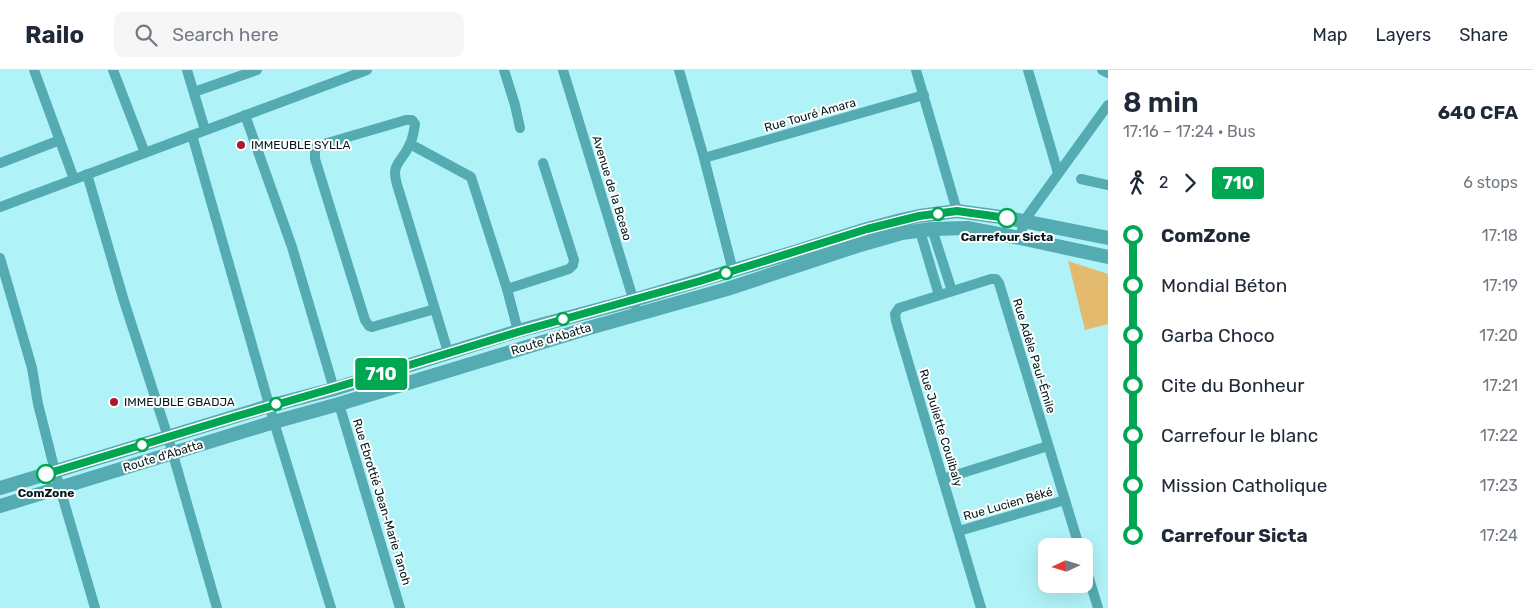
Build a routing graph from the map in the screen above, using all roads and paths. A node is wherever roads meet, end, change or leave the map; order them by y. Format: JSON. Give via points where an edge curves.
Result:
{"nodes":[{"id":1,"x":34,"y":70,"type":"edge"},
{"id":2,"x":113,"y":70,"type":"edge"},
{"id":3,"x":187,"y":70,"type":"edge"},
{"id":4,"x":257,"y":70,"type":"edge"},
{"id":5,"x":367,"y":70,"type":"edge"},
{"id":6,"x":504,"y":70,"type":"edge"},
{"id":7,"x":563,"y":70,"type":"edge"},
{"id":8,"x":679,"y":70,"type":"edge"},
{"id":9,"x":916,"y":70,"type":"edge"},
{"id":10,"x":1028,"y":70,"type":"edge"},
{"id":11,"x":1102,"y":70,"type":"edge"},
{"id":12,"x":1108,"y":73,"type":"edge"},
{"id":13,"x":194,"y":92,"type":"junction"},
{"id":14,"x":924,"y":95,"type":"junction"},
{"id":15,"x":1108,"y":106,"type":"edge"},
{"id":16,"x":245,"y":115,"type":"junction"},
{"id":17,"x":520,"y":128,"type":"dead end"},
{"id":18,"x":205,"y":130,"type":"junction"},
{"id":19,"x":192,"y":135,"type":"junction"},
{"id":20,"x":60,"y":140,"type":"junction"},
{"id":21,"x":410,"y":144,"type":"junction"},
{"id":22,"x":145,"y":152,"type":"junction"},
{"id":23,"x":704,"y":158,"type":"junction"},
{"id":24,"x":0,"y":163,"type":"edge"},
{"id":25,"x":543,"y":163,"type":"dead end"},
{"id":26,"x":1058,"y":173,"type":"junction"},
{"id":27,"x":87,"y":174,"type":"junction"},
{"id":28,"x":74,"y":179,"type":"junction"},
{"id":29,"x":1081,"y":179,"type":"dead end"},
{"id":30,"x":1108,"y":184,"type":"edge"},
{"id":31,"x":0,"y":207,"type":"edge"},
{"id":32,"x":957,"y":211,"type":"junction"},
{"id":33,"x":1024,"y":221,"type":"junction"},
{"id":34,"x":926,"y":230,"type":"junction"},
{"id":35,"x":1020,"y":238,"type":"junction"},
{"id":36,"x":1108,"y":238,"type":"edge"},
{"id":37,"x":1108,"y":257,"type":"edge"},
{"id":38,"x":0,"y":258,"type":"edge"},
{"id":39,"x":733,"y":271,"type":"junction"},
{"id":40,"x":507,"y":289,"type":"junction"},
{"id":41,"x":952,"y":291,"type":"junction"},
{"id":42,"x":940,"y":295,"type":"junction"},
{"id":43,"x":636,"y":307,"type":"junction"},
{"id":44,"x":435,"y":309,"type":"junction"},
{"id":45,"x":518,"y":332,"type":"junction"},
{"id":46,"x":448,"y":352,"type":"junction"},
{"id":47,"x":334,"y":388,"type":"junction"},
{"id":48,"x":339,"y":404,"type":"junction"},
{"id":49,"x":269,"y":406,"type":"junction"},
{"id":50,"x":274,"y":422,"type":"junction"},
{"id":51,"x":168,"y":437,"type":"junction"},
{"id":52,"x":1048,"y":446,"type":"junction"},
{"id":53,"x":172,"y":453,"type":"junction"},
{"id":54,"x":55,"y":471,"type":"junction"},
{"id":55,"x":943,"y":479,"type":"junction"},
{"id":56,"x":59,"y":487,"type":"junction"},
{"id":57,"x":0,"y":488,"type":"edge"},
{"id":58,"x":1065,"y":500,"type":"junction"},
{"id":59,"x":0,"y":506,"type":"edge"},
{"id":60,"x":959,"y":531,"type":"junction"},
{"id":61,"x":1077,"y":538,"type":"edge"},
{"id":62,"x":1093,"y":592,"type":"edge"},
{"id":63,"x":95,"y":608,"type":"edge"},
{"id":64,"x":217,"y":608,"type":"edge"},
{"id":65,"x":331,"y":608,"type":"edge"},
{"id":66,"x":400,"y":608,"type":"edge"},
{"id":67,"x":981,"y":608,"type":"edge"},
{"id":68,"x":1098,"y":608,"type":"edge"}],
"edges":[{"from":1,"to":20,"type":"street"},
{"from":2,"to":22,"type":"street"},
{"from":3,"to":13,"type":"street"},
{"from":4,"to":13,"type":"street"},
{"from":5,"to":16,"type":"street"},
{"from":6,"to":17,"type":"street"},
{"from":7,"to":43,"type":"street","name":"Avenue de la Bceao"},
{"from":8,"to":23,"type":"street"},
{"from":9,"to":14,"type":"street"},
{"from":10,"to":26,"type":"street"},
{"from":11,"to":12,"type":"street"},
{"from":13,"to":18,"type":"street"},
{"from":14,"to":23,"type":"street","name":"Rue Touré Amara"},
{"from":14,"to":32,"type":"street"},
{"from":15,"to":26,"type":"street"},
{"from":16,"to":18,"type":"street"},
{"from":16,"to":47,"type":"street","via":[[292,247]]},
{"from":18,"to":19,"type":"street"},
{"from":19,"to":22,"type":"street"},
{"from":19,"to":49,"type":"street"},
{"from":20,"to":24,"type":"street"},
{"from":20,"to":28,"type":"street"},
{"from":21,"to":40,"type":"street","via":[[471,177]]},
{"from":21,"to":44,"type":"street","via":[[396,164],[395,179]]},
{"from":21,"to":44,"type":"street","via":[[416,124],[412,120],[317,146],[315,159],[368,326]]},
{"from":22,"to":27,"type":"street"},
{"from":23,"to":39,"type":"street"},
{"from":25,"to":40,"type":"street","via":[[573,265]]},
{"from":26,"to":33,"type":"street"},
{"from":27,"to":28,"type":"street"},
{"from":27,"to":51,"type":"street"},
{"from":28,"to":31,"type":"street"},
{"from":29,"to":30,"type":"street"},
{"from":32,"to":33,"type":"street","name":"Route d'Abatta"},
{"from":32,"to":39,"type":"street","name":"Route d'Abatta","via":[[919,216],[867,229]]},
{"from":33,"to":35,"type":"street"},
{"from":33,"to":36,"type":"street","name":"Route d'Abatta"},
{"from":34,"to":35,"type":"street","name":"Route d'Abatta","via":[[967,228]]},
{"from":34,"to":41,"type":"street"},
{"from":34,"to":42,"type":"street"},
{"from":34,"to":43,"type":"street","name":"Route d'Abatta","via":[[857,246],[727,289]]},
{"from":35,"to":37,"type":"street","name":"Route d'Abatta"},
{"from":38,"to":54,"type":"street","via":[[32,368]]},
{"from":39,"to":43,"type":"street","name":"Route d'Abatta"},
{"from":40,"to":45,"type":"street"},
{"from":41,"to":42,"type":"street","name":"Rue Juliette Coulibaly"},
{"from":41,"to":52,"type":"street","name":"Rue Adèle Paul-Émile","via":[[991,279],[999,283]]},
{"from":42,"to":55,"type":"street","name":"Rue Juliette Coulibaly","via":[[899,308],[895,314]]},
{"from":43,"to":45,"type":"street","name":"Route d'Abatta"},
{"from":43,"to":48,"type":"street","name":"Route d'Abatta"},
{"from":44,"to":46,"type":"street"},
{"from":45,"to":46,"type":"street","name":"Route d'Abatta"},
{"from":46,"to":47,"type":"street","name":"Route d'Abatta"},
{"from":47,"to":49,"type":"street","name":"Route d'Abatta"},
{"from":48,"to":50,"type":"street","name":"Route d'Abatta"},
{"from":48,"to":66,"type":"street","name":"Rue Ebrottié Jean-Marie Tanoh"},
{"from":49,"to":50,"type":"street"},
{"from":49,"to":51,"type":"street","name":"Route d'Abatta"},
{"from":50,"to":53,"type":"street","name":"Route d'Abatta"},
{"from":50,"to":65,"type":"street"},
{"from":51,"to":53,"type":"street"},
{"from":51,"to":54,"type":"street","name":"Route d'Abatta"},
{"from":52,"to":55,"type":"street"},
{"from":52,"to":58,"type":"street","name":"Rue Adèle Paul-Émile"},
{"from":53,"to":56,"type":"street","name":"Route d'Abatta"},
{"from":53,"to":64,"type":"street"},
{"from":54,"to":56,"type":"street"},
{"from":54,"to":57,"type":"street","name":"Route d'Abatta"},
{"from":55,"to":60,"type":"street","name":"Rue Juliette Coulibaly"},
{"from":56,"to":59,"type":"street","name":"Route d'Abatta"},
{"from":56,"to":63,"type":"street"},
{"from":58,"to":60,"type":"street","name":"Rue Lucien Béké"},
{"from":58,"to":61,"type":"street","name":"Rue Adèle Paul-Émile"},
{"from":60,"to":67,"type":"street","name":"Rue Juliette Coulibaly"},
{"from":62,"to":68,"type":"street"}]}
